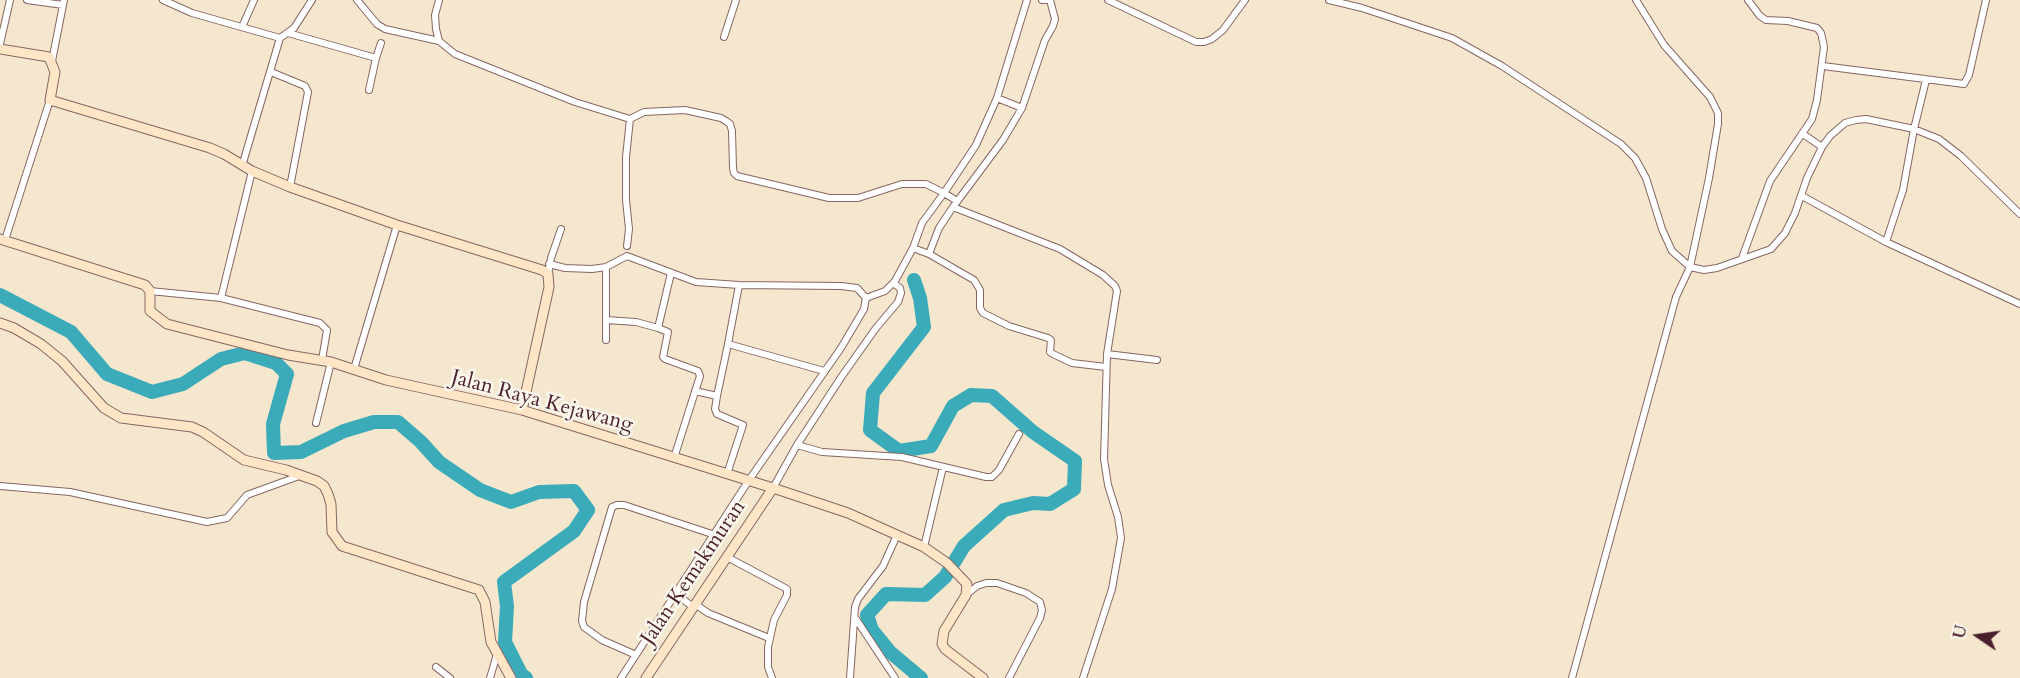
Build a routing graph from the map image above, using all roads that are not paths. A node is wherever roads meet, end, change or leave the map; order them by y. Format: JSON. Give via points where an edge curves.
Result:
{"nodes":[{"id":1,"x":10,"y":0,"type":"edge"},
{"id":2,"x":27,"y":0,"type":"edge"},
{"id":3,"x":163,"y":0,"type":"edge"},
{"id":4,"x":254,"y":0,"type":"edge"},
{"id":5,"x":312,"y":0,"type":"edge"},
{"id":6,"x":357,"y":0,"type":"edge"},
{"id":7,"x":439,"y":0,"type":"edge"},
{"id":8,"x":736,"y":0,"type":"edge"},
{"id":9,"x":1027,"y":0,"type":"edge"},
{"id":10,"x":1042,"y":0,"type":"edge"},
{"id":11,"x":1108,"y":0,"type":"edge"},
{"id":12,"x":1245,"y":0,"type":"edge"},
{"id":13,"x":1329,"y":0,"type":"edge"},
{"id":14,"x":1363,"y":0,"type":"edge"},
{"id":15,"x":1636,"y":0,"type":"edge"},
{"id":16,"x":1748,"y":0,"type":"edge"},
{"id":17,"x":1986,"y":0,"type":"edge"},
{"id":18,"x":63,"y":3,"type":"edge"},
{"id":19,"x":1362,"y":8,"type":"junction"},
{"id":20,"x":242,"y":27,"type":"junction"},
{"id":21,"x":288,"y":33,"type":"junction"},
{"id":22,"x":724,"y":37,"type":"dead end"},
{"id":23,"x":280,"y":38,"type":"junction"},
{"id":24,"x":439,"y":40,"type":"junction"},
{"id":25,"x":381,"y":42,"type":"dead end"},
{"id":26,"x":0,"y":44,"type":"edge"},
{"id":27,"x":0,"y":49,"type":"edge"},
{"id":28,"x":376,"y":58,"type":"junction"},
{"id":29,"x":52,"y":62,"type":"junction"},
{"id":30,"x":1823,"y":66,"type":"junction"},
{"id":31,"x":271,"y":72,"type":"junction"},
{"id":32,"x":1926,"y":80,"type":"junction"},
{"id":33,"x":369,"y":90,"type":"dead end"},
{"id":34,"x":50,"y":100,"type":"junction"},
{"id":35,"x":1001,"y":100,"type":"junction"},
{"id":36,"x":1019,"y":107,"type":"junction"},
{"id":37,"x":630,"y":118,"type":"junction"},
{"id":38,"x":1914,"y":129,"type":"junction"},
{"id":39,"x":1803,"y":134,"type":"junction"},
{"id":40,"x":1822,"y":147,"type":"junction"},
{"id":41,"x":242,"y":166,"type":"junction"},
{"id":42,"x":252,"y":171,"type":"junction"},
{"id":43,"x":290,"y":187,"type":"junction"},
{"id":44,"x":945,"y":193,"type":"junction"},
{"id":45,"x":1804,"y":197,"type":"junction"},
{"id":46,"x":955,"y":200,"type":"junction"},
{"id":47,"x":952,"y":207,"type":"junction"},
{"id":48,"x":2020,"y":214,"type":"edge"},
{"id":49,"x":397,"y":225,"type":"junction"},
{"id":50,"x":561,"y":229,"type":"dead end"},
{"id":51,"x":2,"y":240,"type":"edge"},
{"id":52,"x":1886,"y":242,"type":"junction"},
{"id":53,"x":627,"y":246,"type":"dead end"},
{"id":54,"x":913,"y":248,"type":"junction"},
{"id":55,"x":929,"y":254,"type":"junction"},
{"id":56,"x":1742,"y":258,"type":"junction"},
{"id":57,"x":606,"y":267,"type":"junction"},
{"id":58,"x":1690,"y":267,"type":"junction"},
{"id":59,"x":548,"y":269,"type":"junction"},
{"id":60,"x":671,"y":273,"type":"junction"},
{"id":61,"x":894,"y":282,"type":"junction"},
{"id":62,"x":739,"y":285,"type":"junction"},
{"id":63,"x":150,"y":291,"type":"junction"},
{"id":64,"x":221,"y":298,"type":"junction"},
{"id":65,"x":866,"y":298,"type":"junction"},
{"id":66,"x":2020,"y":304,"type":"edge"},
{"id":67,"x":606,"y":320,"type":"junction"},
{"id":68,"x":0,"y":323,"type":"edge"},
{"id":69,"x":658,"y":328,"type":"junction"},
{"id":70,"x":606,"y":340,"type":"dead end"},
{"id":71,"x":728,"y":344,"type":"junction"},
{"id":72,"x":1109,"y":354,"type":"junction"},
{"id":73,"x":1157,"y":360,"type":"dead end"},
{"id":74,"x":326,"y":361,"type":"junction"},
{"id":75,"x":1106,"y":367,"type":"junction"},
{"id":76,"x":354,"y":369,"type":"junction"},
{"id":77,"x":824,"y":371,"type":"junction"},
{"id":78,"x":695,"y":391,"type":"junction"},
{"id":79,"x":717,"y":396,"type":"junction"},
{"id":80,"x":522,"y":410,"type":"junction"},
{"id":81,"x":316,"y":423,"type":"dead end"},
{"id":82,"x":1019,"y":434,"type":"dead end"},
{"id":83,"x":797,"y":445,"type":"junction"},
{"id":84,"x":674,"y":458,"type":"junction"},
{"id":85,"x":943,"y":467,"type":"junction"},
{"id":86,"x":727,"y":474,"type":"junction"},
{"id":87,"x":302,"y":475,"type":"junction"},
{"id":88,"x":751,"y":481,"type":"junction"},
{"id":89,"x":0,"y":486,"type":"edge"},
{"id":90,"x":772,"y":488,"type":"junction"},
{"id":91,"x":715,"y":535,"type":"junction"},
{"id":92,"x":897,"y":535,"type":"junction"},
{"id":93,"x":924,"y":547,"type":"junction"},
{"id":94,"x":728,"y":557,"type":"junction"},
{"id":95,"x":677,"y":595,"type":"junction"},
{"id":96,"x":966,"y":595,"type":"junction"},
{"id":97,"x":693,"y":606,"type":"junction"},
{"id":98,"x":856,"y":620,"type":"junction"},
{"id":99,"x":770,"y":638,"type":"junction"},
{"id":100,"x":496,"y":654,"type":"junction"},
{"id":101,"x":636,"y":655,"type":"junction"},
{"id":102,"x":436,"y":667,"type":"dead end"},
{"id":103,"x":450,"y":678,"type":"edge"},
{"id":104,"x":490,"y":678,"type":"edge"},
{"id":105,"x":511,"y":678,"type":"edge"},
{"id":106,"x":621,"y":678,"type":"edge"},
{"id":107,"x":646,"y":678,"type":"edge"},
{"id":108,"x":772,"y":678,"type":"edge"},
{"id":109,"x":850,"y":678,"type":"edge"},
{"id":110,"x":895,"y":678,"type":"edge"},
{"id":111,"x":983,"y":678,"type":"edge"},
{"id":112,"x":1009,"y":678,"type":"edge"},
{"id":113,"x":1083,"y":678,"type":"edge"},
{"id":114,"x":1572,"y":678,"type":"edge"}],
"edges":[{"from":1,"to":26,"type":"street"},
{"from":2,"to":18,"type":"street"},
{"from":3,"to":20,"type":"street"},
{"from":4,"to":20,"type":"street"},
{"from":5,"to":21,"type":"street"},
{"from":6,"to":24,"type":"street","via":[[385,29]]},
{"from":7,"to":24,"type":"street","via":[[435,15]]},
{"from":8,"to":22,"type":"street"},
{"from":9,"to":35,"type":"street"},
{"from":10,"to":36,"type":"street","via":[[1050,0],[1055,19]]},
{"from":11,"to":12,"type":"street","via":[[1196,42],[1212,39],[1223,30]]},
{"from":13,"to":19,"type":"street"},
{"from":14,"to":19,"type":"street"},
{"from":15,"to":58,"type":"street","via":[[1664,45],[1710,97],[1718,113]]},
{"from":16,"to":30,"type":"street","via":[[1766,20],[1819,30],[1824,39]]},
{"from":17,"to":32,"type":"street","via":[[1968,81],[1959,85]]},
{"from":18,"to":29,"type":"street"},
{"from":19,"to":58,"type":"street","via":[[1452,38],[1475,50],[1621,144],[1646,178],[1672,251]]},
{"from":20,"to":23,"type":"street"},
{"from":21,"to":23,"type":"street"},
{"from":21,"to":28,"type":"street"},
{"from":23,"to":31,"type":"street"},
{"from":24,"to":37,"type":"street","via":[[455,54],[575,102]]},
{"from":25,"to":28,"type":"street"},
{"from":27,"to":29,"type":"street","via":[[49,57]]},
{"from":28,"to":33,"type":"street"},
{"from":29,"to":34,"type":"street","via":[[55,72]]},
{"from":30,"to":32,"type":"street"},
{"from":30,"to":39,"type":"street","via":[[1812,119]]},
{"from":31,"to":41,"type":"street"},
{"from":31,"to":43,"type":"street","via":[[305,86],[308,92]]},
{"from":32,"to":38,"type":"street"},
{"from":34,"to":41,"type":"street","via":[[210,148]]},
{"from":34,"to":51,"type":"street"},
{"from":35,"to":36,"type":"street"},
{"from":35,"to":44,"type":"street"},
{"from":36,"to":46,"type":"street","via":[[1003,140]]},
{"from":37,"to":44,"type":"street","via":[[644,112],[685,110],[721,118],[730,124],[735,175],[829,198],[858,198],[902,184],[926,184]]},
{"from":37,"to":53,"type":"street","via":[[625,176]]},
{"from":38,"to":40,"type":"street","via":[[1866,118],[1845,123]]},
{"from":38,"to":48,"type":"street","via":[[1939,139],[1961,156]]},
{"from":38,"to":52,"type":"street","via":[[1904,190]]},
{"from":39,"to":40,"type":"street"},
{"from":39,"to":56,"type":"street","via":[[1770,181]]},
{"from":40,"to":45,"type":"street","via":[[1807,178]]},
{"from":41,"to":42,"type":"street"},
{"from":42,"to":43,"type":"street"},
{"from":42,"to":64,"type":"street"},
{"from":43,"to":49,"type":"street"},
{"from":44,"to":46,"type":"street"},
{"from":44,"to":54,"type":"street","via":[[922,223]]},
{"from":45,"to":52,"type":"street"},
{"from":45,"to":56,"type":"street","via":[[1779,242],[1771,249]]},
{"from":46,"to":47,"type":"street"},
{"from":47,"to":55,"type":"street"},
{"from":47,"to":72,"type":"street","via":[[1060,249],[1103,275],[1114,286],[1117,296]]},
{"from":49,"to":59,"type":"street"},
{"from":49,"to":76,"type":"street"},
{"from":50,"to":59,"type":"street"},
{"from":51,"to":63,"type":"street","via":[[133,280]]},
{"from":52,"to":66,"type":"street"},
{"from":54,"to":55,"type":"street"},
{"from":54,"to":61,"type":"street"},
{"from":55,"to":75,"type":"street","via":[[974,280],[983,313],[1048,338],[1050,352],[1072,363]]},
{"from":56,"to":58,"type":"street","via":[[1717,268]]},
{"from":57,"to":59,"type":"street"},
{"from":57,"to":60,"type":"street","via":[[627,256]]},
{"from":57,"to":67,"type":"street"},
{"from":58,"to":114,"type":"street","via":[[1673,306]]},
{"from":59,"to":80,"type":"street","via":[[549,287]]},
{"from":60,"to":62,"type":"street","via":[[696,282]]},
{"from":60,"to":69,"type":"street"},
{"from":61,"to":65,"type":"street","via":[[885,291]]},
{"from":61,"to":83,"type":"street","via":[[900,288],[898,302]]},
{"from":62,"to":65,"type":"street","via":[[841,286],[857,288]]},
{"from":62,"to":71,"type":"street"},
{"from":63,"to":64,"type":"street"},
{"from":63,"to":74,"type":"street","name":"Jalan Raya Kejawang","via":[[150,311],[167,324]]},
{"from":64,"to":74,"type":"street","via":[[323,324],[327,330]]},
{"from":65,"to":77,"type":"street","via":[[864,309]]},
{"from":67,"to":69,"type":"street"},
{"from":67,"to":70,"type":"street"},
{"from":68,"to":87,"type":"street","via":[[41,344],[62,361],[104,408],[121,418],[192,427],[244,460]]},
{"from":69,"to":78,"type":"street","via":[[668,332],[664,359],[699,372]]},
{"from":71,"to":77,"type":"street"},
{"from":71,"to":79,"type":"street"},
{"from":72,"to":73,"type":"street"},
{"from":72,"to":75,"type":"street"},
{"from":74,"to":76,"type":"street","name":"Jalan Raya Kejawang"},
{"from":74,"to":81,"type":"street"},
{"from":75,"to":113,"type":"street","via":[[1104,459],[1121,538],[1112,589]]},
{"from":76,"to":80,"type":"street","name":"Jalan Raya Kejawang","via":[[386,380]]},
{"from":77,"to":88,"type":"street"},
{"from":78,"to":79,"type":"street"},
{"from":78,"to":84,"type":"street"},
{"from":79,"to":86,"type":"street","via":[[717,414],[743,425]]},
{"from":80,"to":84,"type":"street","name":"Jalan Raya Kejawang"},
{"from":82,"to":85,"type":"street","via":[[992,477]]},
{"from":83,"to":85,"type":"street","via":[[822,453],[902,457]]},
{"from":83,"to":90,"type":"street"},
{"from":84,"to":86,"type":"street","name":"Jalan Raya Kejawang"},
{"from":85,"to":93,"type":"street"},
{"from":86,"to":88,"type":"street","name":"Jalan Raya Kejawang"},
{"from":87,"to":89,"type":"street","via":[[246,495],[227,518],[207,522],[70,492]]},
{"from":87,"to":100,"type":"street","via":[[324,486],[331,504],[332,532],[342,546],[479,590]]},
{"from":88,"to":90,"type":"street","name":"Jalan Raya Kejawang"},
{"from":88,"to":91,"type":"street"},
{"from":90,"to":92,"type":"street","name":"Jalan Raya Kejawang","via":[[848,513]]},
{"from":90,"to":94,"type":"street","name":"Jalan Kemakmuran"},
{"from":91,"to":95,"type":"street"},
{"from":91,"to":101,"type":"street","via":[[624,505],[612,507],[582,621],[602,640]]},
{"from":92,"to":93,"type":"street","name":"Jalan Raya Kejawang"},
{"from":92,"to":98,"type":"street","via":[[883,566],[858,599]]},
{"from":93,"to":96,"type":"street","name":"Jalan Raya Kejawang","via":[[962,578],[967,584]]},
{"from":94,"to":97,"type":"street","name":"Jalan Kemakmuran"},
{"from":94,"to":99,"type":"street","via":[[787,589]]},
{"from":95,"to":97,"type":"street"},
{"from":95,"to":101,"type":"street"},
{"from":96,"to":111,"type":"street","via":[[944,631],[942,644]]},
{"from":96,"to":112,"type":"street","via":[[986,583],[997,583],[1040,602],[1040,618]]},
{"from":97,"to":99,"type":"street"},
{"from":97,"to":107,"type":"street","name":"Jalan Kemakmuran"},
{"from":98,"to":109,"type":"street"},
{"from":98,"to":110,"type":"street"},
{"from":99,"to":108,"type":"street","via":[[767,658]]},
{"from":100,"to":104,"type":"street"},
{"from":100,"to":105,"type":"street"},
{"from":101,"to":106,"type":"street"},
{"from":102,"to":103,"type":"street"}]}
